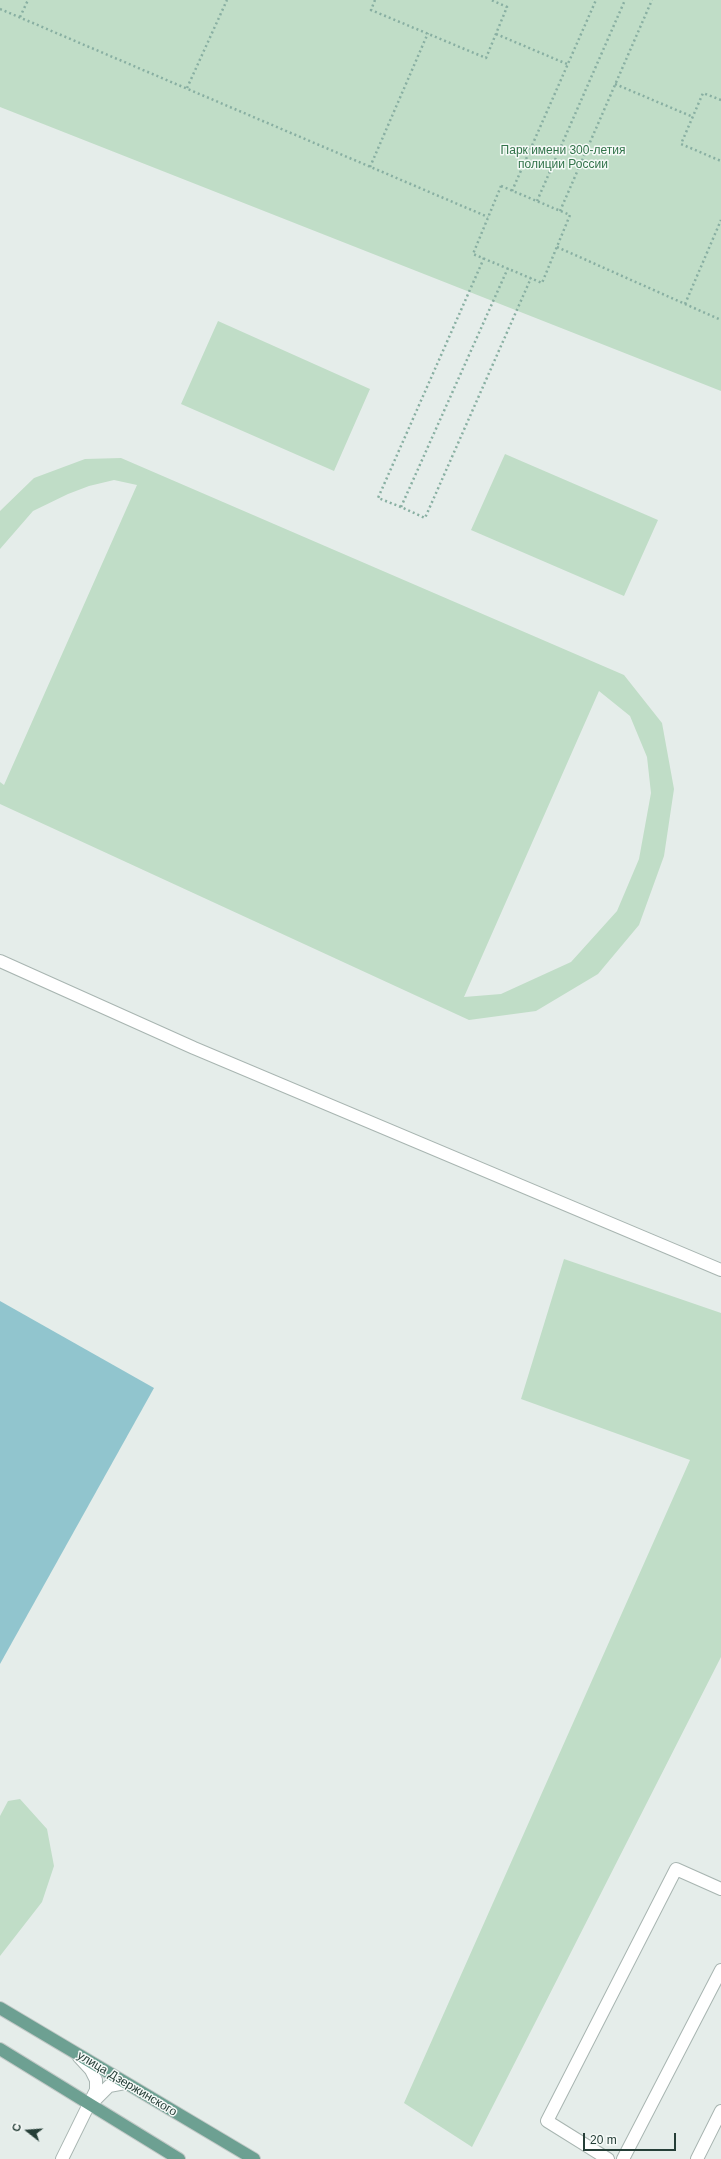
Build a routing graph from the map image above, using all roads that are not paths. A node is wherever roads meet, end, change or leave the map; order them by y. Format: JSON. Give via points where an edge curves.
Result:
{"nodes":[{"id":1,"x":0,"y":961,"type":"edge"},
{"id":2,"x":721,"y":1270,"type":"edge"},
{"id":3,"x":721,"y":1889,"type":"edge"},
{"id":4,"x":721,"y":1970,"type":"edge"},
{"id":5,"x":0,"y":2008,"type":"edge"},
{"id":6,"x":0,"y":2049,"type":"edge"},
{"id":7,"x":76,"y":2054,"type":"junction"},
{"id":8,"x":125,"y":2083,"type":"junction"},
{"id":9,"x":90,"y":2104,"type":"junction"},
{"id":10,"x":721,"y":2111,"type":"edge"},
{"id":11,"x":62,"y":2159,"type":"edge"},
{"id":12,"x":179,"y":2159,"type":"edge"},
{"id":13,"x":254,"y":2159,"type":"edge"},
{"id":14,"x":608,"y":2159,"type":"edge"},
{"id":15,"x":623,"y":2159,"type":"edge"},
{"id":16,"x":697,"y":2159,"type":"edge"}],
"edges":[{"from":1,"to":2,"type":"street","via":[[194,1048]]},
{"from":3,"to":14,"type":"street","via":[[676,1869],[547,2121]]},
{"from":4,"to":15,"type":"street"},
{"from":5,"to":7,"type":"main road","name":"улица Дзержинского"},
{"from":6,"to":9,"type":"main road"},
{"from":7,"to":8,"type":"main road","name":"улица Дзержинского"},
{"from":7,"to":9,"type":"street","via":[[91,2070],[96,2080],[96,2090]]},
{"from":8,"to":9,"type":"street","via":[[109,2086]]},
{"from":8,"to":13,"type":"main road","name":"улица Дзержинского"},
{"from":9,"to":11,"type":"street"},
{"from":9,"to":12,"type":"main road"},
{"from":10,"to":16,"type":"street"}]}
